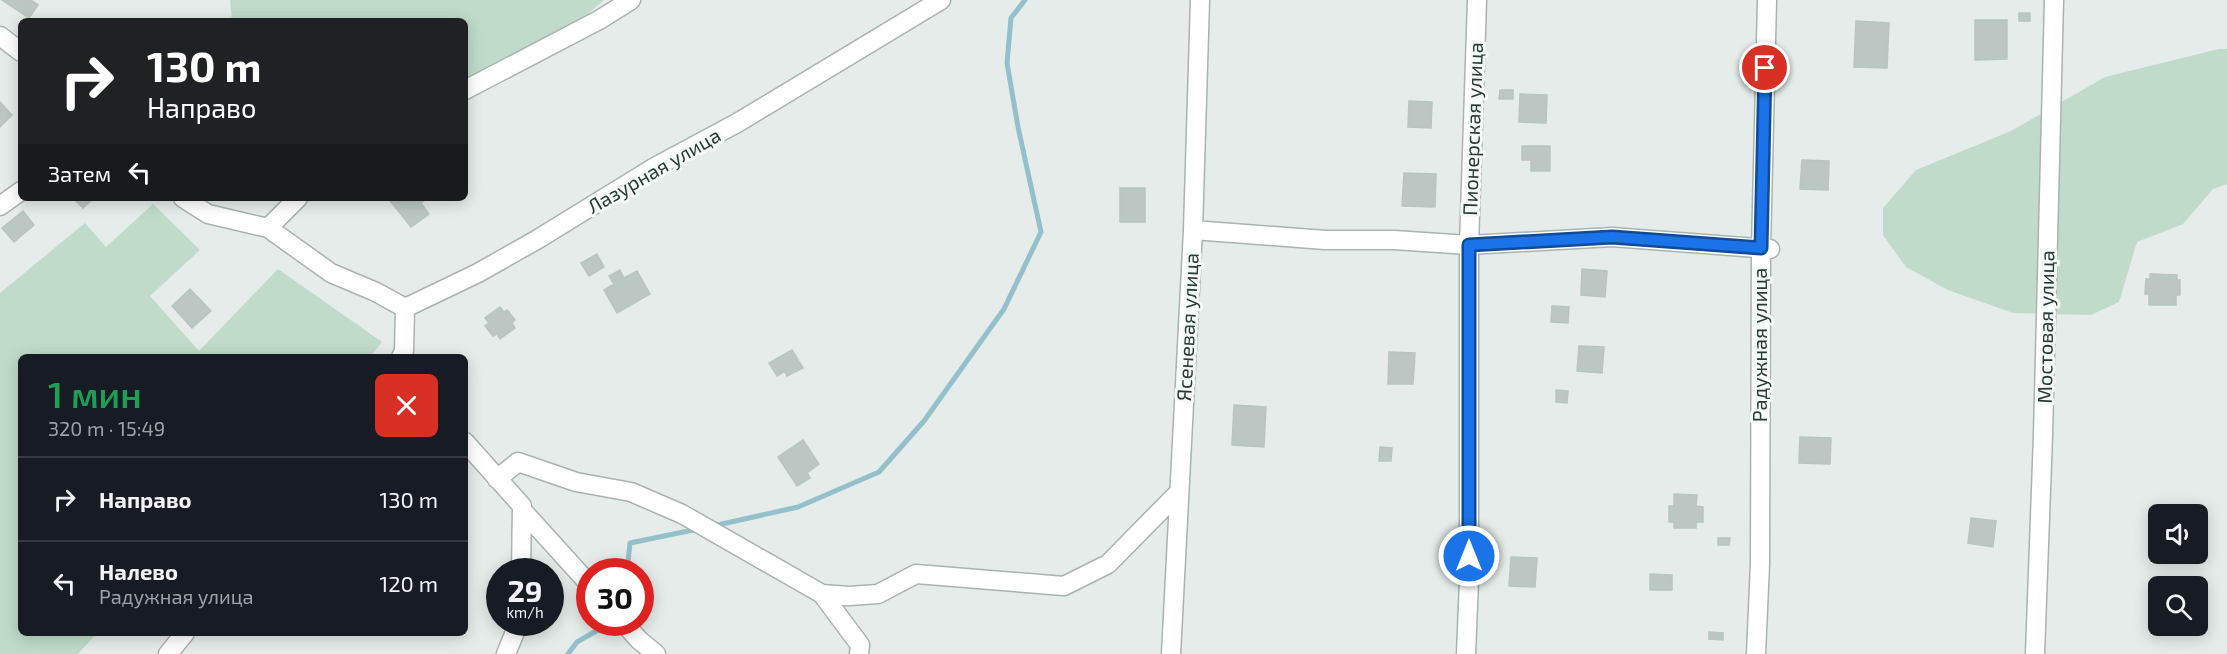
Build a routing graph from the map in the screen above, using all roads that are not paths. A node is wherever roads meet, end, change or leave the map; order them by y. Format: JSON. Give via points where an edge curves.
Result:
{"nodes":[{"id":1,"x":632,"y":0,"type":"edge"},
{"id":2,"x":941,"y":0,"type":"edge"},
{"id":3,"x":1200,"y":0,"type":"edge"},
{"id":4,"x":1478,"y":0,"type":"edge"},
{"id":5,"x":1767,"y":0,"type":"edge"},
{"id":6,"x":2054,"y":0,"type":"edge"},
{"id":7,"x":0,"y":36,"type":"edge"},
{"id":8,"x":18,"y":50,"type":"edge"},
{"id":9,"x":468,"y":88,"type":"edge"},
{"id":10,"x":18,"y":193,"type":"edge"},
{"id":11,"x":188,"y":201,"type":"edge"},
{"id":12,"x":295,"y":201,"type":"edge"},
{"id":13,"x":0,"y":206,"type":"edge"},
{"id":14,"x":268,"y":228,"type":"junction"},
{"id":15,"x":1193,"y":231,"type":"junction"},
{"id":16,"x":1469,"y":245,"type":"junction"},
{"id":17,"x":1765,"y":248,"type":"junction"},
{"id":18,"x":405,"y":308,"type":"junction"},
{"id":19,"x":403,"y":354,"type":"edge"},
{"id":20,"x":468,"y":445,"type":"edge"},
{"id":21,"x":497,"y":479,"type":"junction"},
{"id":22,"x":1179,"y":492,"type":"junction"},
{"id":23,"x":522,"y":510,"type":"junction"},
{"id":24,"x":521,"y":558,"type":"edge"},
{"id":25,"x":576,"y":570,"type":"edge"},
{"id":26,"x":822,"y":594,"type":"junction"},
{"id":27,"x":183,"y":636,"type":"edge"},
{"id":28,"x":513,"y":636,"type":"edge"},
{"id":29,"x":635,"y":636,"type":"edge"},
{"id":30,"x":168,"y":654,"type":"edge"},
{"id":31,"x":506,"y":654,"type":"edge"},
{"id":32,"x":656,"y":654,"type":"edge"},
{"id":33,"x":859,"y":654,"type":"edge"},
{"id":34,"x":1172,"y":654,"type":"edge"},
{"id":35,"x":1466,"y":654,"type":"edge"},
{"id":36,"x":1756,"y":654,"type":"edge"},
{"id":37,"x":2035,"y":654,"type":"edge"}],
"edges":[{"from":1,"to":9,"type":"street"},
{"from":2,"to":18,"type":"street","name":"Лазурная улица","via":[[528,245]]},
{"from":3,"to":15,"type":"street","name":"Ясеневая улица"},
{"from":4,"to":16,"type":"street","name":"Пионерская улица"},
{"from":5,"to":17,"type":"street","name":"Радужная улица"},
{"from":6,"to":37,"type":"street","name":"Мостовая улица"},
{"from":7,"to":8,"type":"street"},
{"from":10,"to":13,"type":"street"},
{"from":11,"to":14,"type":"street","via":[[208,214]]},
{"from":12,"to":14,"type":"street"},
{"from":14,"to":18,"type":"street","via":[[331,273]]},
{"from":15,"to":16,"type":"street"},
{"from":15,"to":22,"type":"street","name":"Ясеневая улица"},
{"from":16,"to":17,"type":"street","via":[[1612,237]]},
{"from":16,"to":35,"type":"street","name":"Пионерская улица"},
{"from":17,"to":36,"type":"street","name":"Радужная улица"},
{"from":18,"to":19,"type":"street"},
{"from":20,"to":21,"type":"street"},
{"from":21,"to":23,"type":"street"},
{"from":21,"to":26,"type":"street","via":[[518,462],[576,482],[631,492],[682,514]]},
{"from":22,"to":26,"type":"street","via":[[1108,564],[1064,586],[916,574],[878,594]]},
{"from":22,"to":34,"type":"street","name":"Ясеневая улица"},
{"from":23,"to":24,"type":"street"},
{"from":23,"to":25,"type":"street"},
{"from":26,"to":33,"type":"street","via":[[860,645]]},
{"from":27,"to":30,"type":"street"},
{"from":28,"to":31,"type":"street"},
{"from":29,"to":32,"type":"street"}]}
